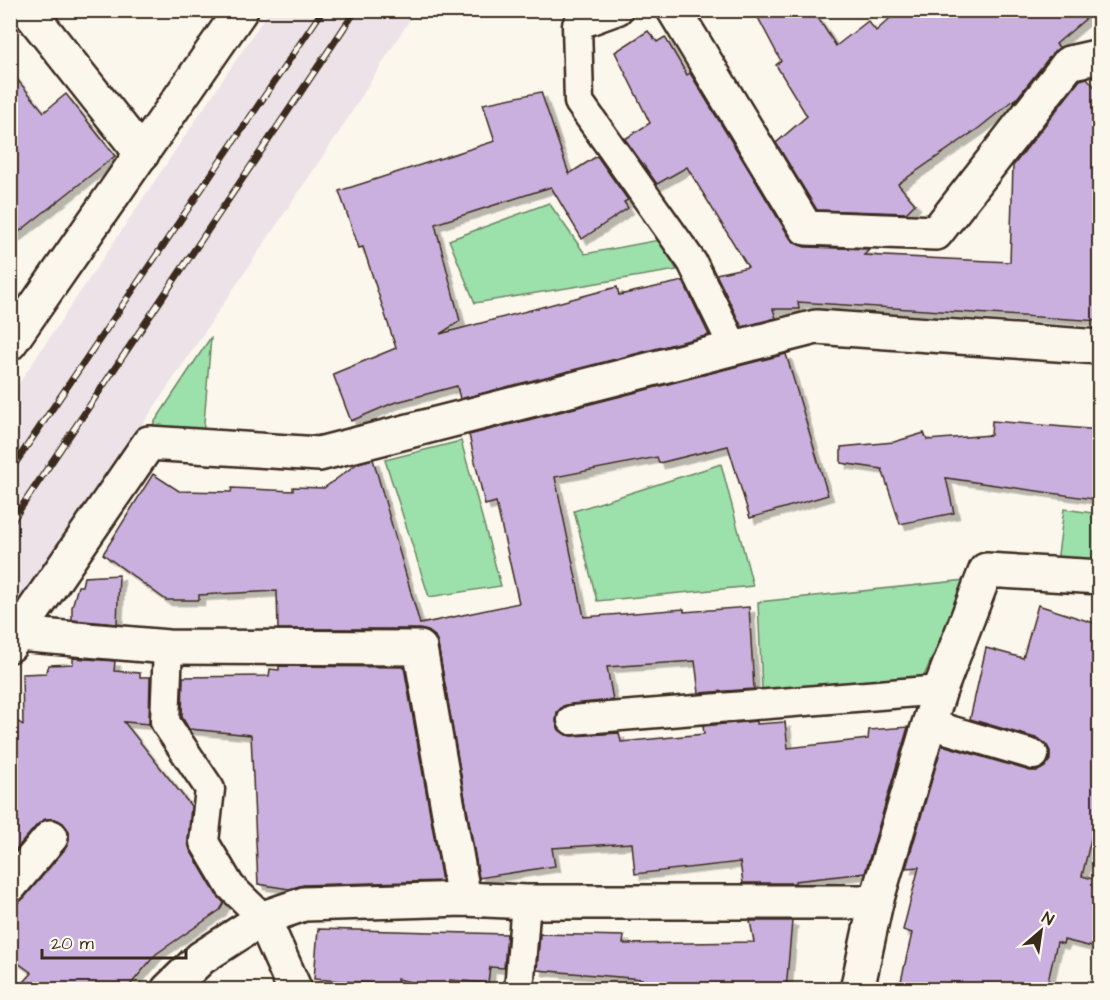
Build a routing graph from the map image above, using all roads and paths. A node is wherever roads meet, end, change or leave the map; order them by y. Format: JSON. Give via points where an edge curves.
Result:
{"nodes":[{"id":1,"x":28,"y":10,"type":"edge"},
{"id":2,"x":241,"y":10,"type":"edge"},
{"id":3,"x":618,"y":10,"type":"edge"},
{"id":4,"x":674,"y":10,"type":"edge"},
{"id":5,"x":1100,"y":56,"type":"edge"},
{"id":6,"x":142,"y":154,"type":"junction"},
{"id":7,"x":10,"y":344,"type":"edge"},
{"id":8,"x":1100,"y":347,"type":"edge"},
{"id":9,"x":734,"y":348,"type":"junction"},
{"id":10,"x":1100,"y":577,"type":"edge"},
{"id":11,"x":14,"y":640,"type":"edge"},
{"id":12,"x":168,"y":647,"type":"junction"},
{"id":13,"x":940,"y":690,"type":"junction"},
{"id":14,"x":572,"y":720,"type":"dead end"},
{"id":15,"x":929,"y":724,"type":"junction"},
{"id":16,"x":1034,"y":755,"type":"dead end"},
{"id":17,"x":51,"y":837,"type":"dead end"},
{"id":18,"x":10,"y":886,"type":"edge"},
{"id":19,"x":464,"y":899,"type":"junction"},
{"id":20,"x":526,"y":902,"type":"junction"},
{"id":21,"x":876,"y":902,"type":"junction"},
{"id":22,"x":263,"y":918,"type":"junction"},
{"id":23,"x":168,"y":990,"type":"edge"},
{"id":24,"x":295,"y":990,"type":"edge"},
{"id":25,"x":519,"y":990,"type":"edge"},
{"id":26,"x":857,"y":990,"type":"edge"}],
"edges":[{"from":1,"to":6,"type":"street"},
{"from":2,"to":6,"type":"street"},
{"from":3,"to":9,"type":"lane","via":[[578,25],[579,102],[692,262]]},
{"from":4,"to":5,"type":"street","via":[[806,228],[936,233],[1069,63]]},
{"from":6,"to":7,"type":"street"},
{"from":8,"to":9,"type":"street","via":[[816,327]]},
{"from":9,"to":11,"type":"street","via":[[319,454],[149,442]]},
{"from":10,"to":13,"type":"street","via":[[986,570]]},
{"from":11,"to":12,"type":"street"},
{"from":12,"to":19,"type":"street","via":[[420,648]]},
{"from":12,"to":22,"type":"lane","via":[[165,722],[210,789],[204,842],[230,886]]},
{"from":13,"to":14,"type":"lane"},
{"from":13,"to":15,"type":"street"},
{"from":15,"to":16,"type":"lane"},
{"from":15,"to":21,"type":"street"},
{"from":17,"to":18,"type":"street"},
{"from":19,"to":20,"type":"street"},
{"from":19,"to":22,"type":"street","via":[[304,904]]},
{"from":20,"to":21,"type":"street"},
{"from":20,"to":25,"type":"lane"},
{"from":21,"to":26,"type":"street"},
{"from":22,"to":23,"type":"street","via":[[201,958]]},
{"from":22,"to":24,"type":"street"}]}
